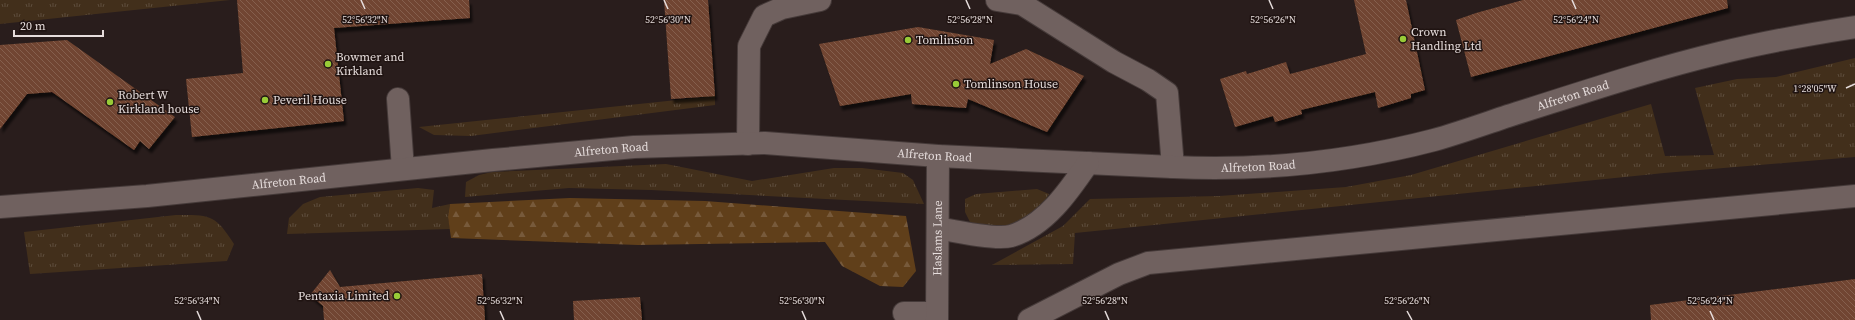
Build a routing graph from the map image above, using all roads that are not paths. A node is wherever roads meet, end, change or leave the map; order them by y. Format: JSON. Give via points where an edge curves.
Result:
{"nodes":[{"id":1,"x":820,"y":0,"type":"edge"},
{"id":2,"x":997,"y":0,"type":"edge"},
{"id":3,"x":1855,"y":27,"type":"edge"},
{"id":4,"x":398,"y":99,"type":"dead end"},
{"id":5,"x":748,"y":144,"type":"junction"},
{"id":6,"x":938,"y":156,"type":"junction"},
{"id":7,"x":1088,"y":163,"type":"junction"},
{"id":8,"x":1173,"y":167,"type":"junction"},
{"id":9,"x":403,"y":169,"type":"junction"},
{"id":10,"x":1855,"y":196,"type":"edge"},
{"id":11,"x":0,"y":207,"type":"edge"},
{"id":12,"x":938,"y":228,"type":"junction"},
{"id":13,"x":904,"y":313,"type":"dead end"},
{"id":14,"x":937,"y":316,"type":"edge"},
{"id":15,"x":1029,"y":320,"type":"edge"}],
"edges":[{"from":1,"to":5,"type":"street","via":[[782,8],[764,16],[749,46]]},
{"from":2,"to":8,"type":"street","via":[[1022,4],[1166,93]]},
{"from":3,"to":8,"type":"street","name":"Alfreton Road","via":[[1719,53],[1435,139],[1372,154],[1287,165]]},
{"from":4,"to":9,"type":"street"},
{"from":5,"to":6,"type":"street","name":"Alfreton Road","via":[[765,143]]},
{"from":5,"to":9,"type":"street","name":"Alfreton Road","via":[[634,147]]},
{"from":6,"to":7,"type":"street","name":"Alfreton Road"},
{"from":6,"to":12,"type":"street","name":"Haslams Lane"},
{"from":7,"to":8,"type":"street","name":"Alfreton Road"},
{"from":7,"to":12,"type":"street","via":[[1066,194],[1035,224],[1010,236],[975,235]]},
{"from":9,"to":11,"type":"street","name":"Alfreton Road","via":[[147,196]]},
{"from":10,"to":15,"type":"street","via":[[1148,263],[1119,274]]},
{"from":12,"to":14,"type":"street","name":"Haslams Lane"},
{"from":13,"to":14,"type":"street"}]}
